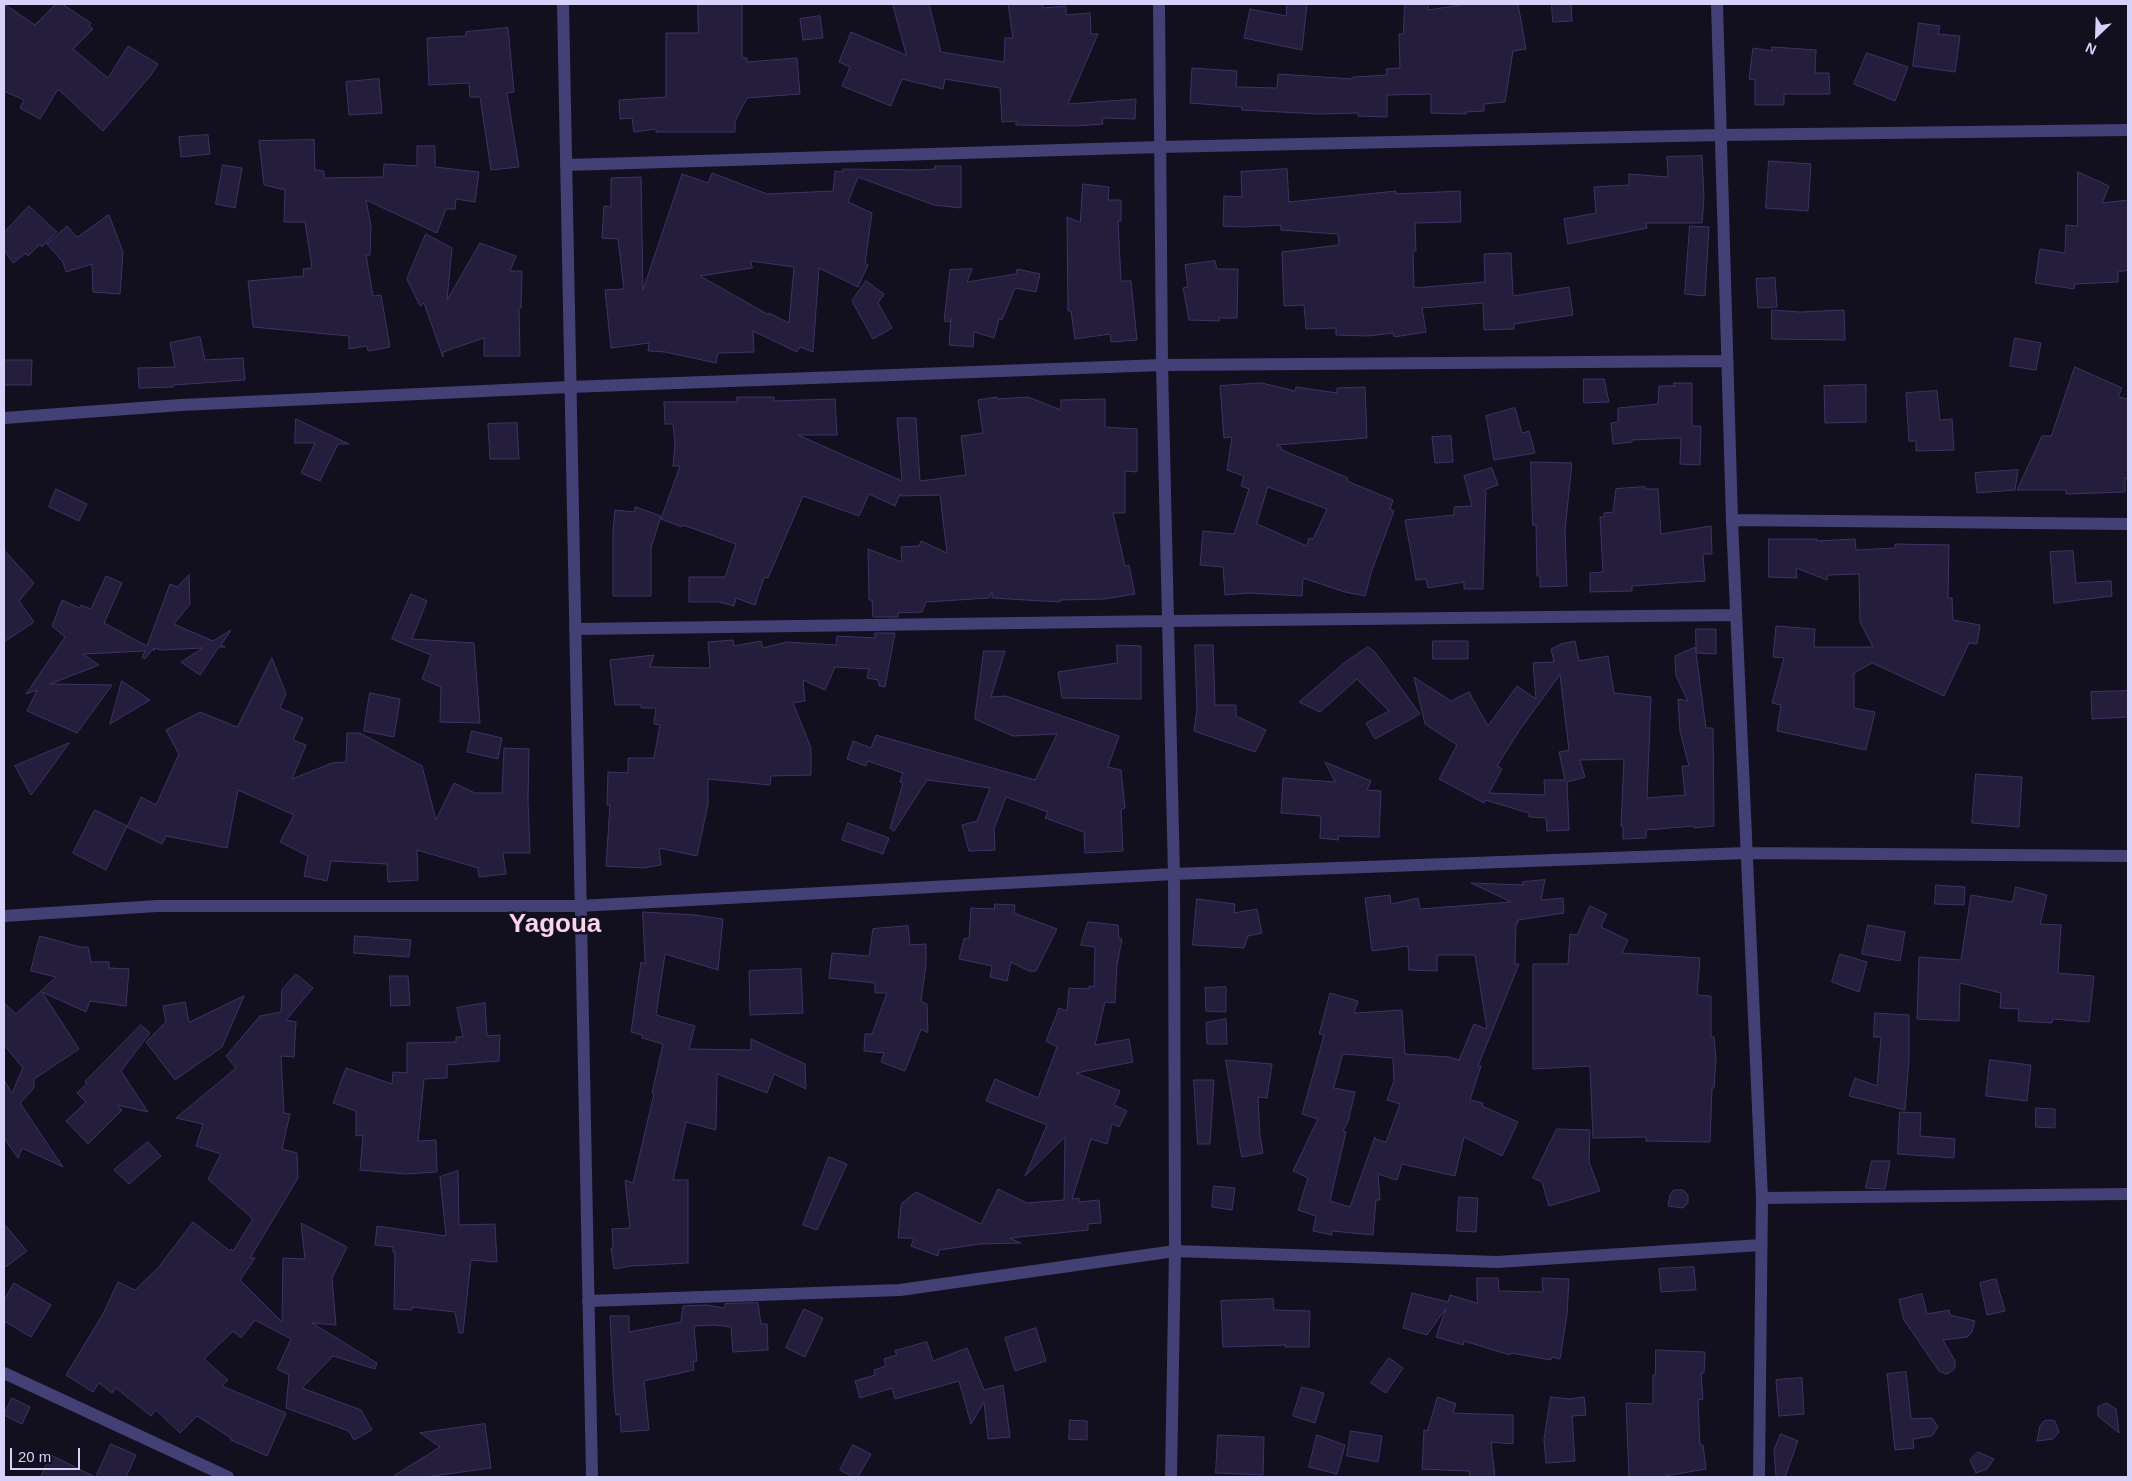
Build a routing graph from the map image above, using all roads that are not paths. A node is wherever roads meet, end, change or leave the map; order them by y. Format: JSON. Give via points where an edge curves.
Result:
{"nodes":[{"id":1,"x":563,"y":4,"type":"edge"},
{"id":2,"x":1159,"y":4,"type":"edge"},
{"id":3,"x":1717,"y":4,"type":"edge"},
{"id":4,"x":2128,"y":130,"type":"edge"},
{"id":5,"x":1721,"y":136,"type":"junction"},
{"id":6,"x":1160,"y":147,"type":"junction"},
{"id":7,"x":566,"y":165,"type":"junction"},
{"id":8,"x":1727,"y":361,"type":"junction"},
{"id":9,"x":1162,"y":365,"type":"junction"},
{"id":10,"x":570,"y":387,"type":"junction"},
{"id":11,"x":4,"y":418,"type":"edge"},
{"id":12,"x":1732,"y":520,"type":"junction"},
{"id":13,"x":2128,"y":524,"type":"edge"},
{"id":14,"x":1736,"y":616,"type":"junction"},
{"id":15,"x":1168,"y":621,"type":"junction"},
{"id":16,"x":575,"y":629,"type":"junction"},
{"id":17,"x":1746,"y":853,"type":"junction"},
{"id":18,"x":2128,"y":856,"type":"edge"},
{"id":19,"x":1174,"y":874,"type":"junction"},
{"id":20,"x":579,"y":906,"type":"junction"},
{"id":21,"x":4,"y":916,"type":"edge"},
{"id":22,"x":2128,"y":1194,"type":"edge"},
{"id":23,"x":1762,"y":1198,"type":"junction"},
{"id":24,"x":1761,"y":1245,"type":"junction"},
{"id":25,"x":1175,"y":1251,"type":"junction"},
{"id":26,"x":588,"y":1301,"type":"junction"},
{"id":27,"x":4,"y":1373,"type":"edge"},
{"id":28,"x":228,"y":1477,"type":"edge"},
{"id":29,"x":592,"y":1477,"type":"edge"},
{"id":30,"x":1171,"y":1477,"type":"edge"},
{"id":31,"x":1759,"y":1477,"type":"edge"}],
"edges":[{"from":1,"to":7,"type":"street"},
{"from":2,"to":6,"type":"street"},
{"from":3,"to":5,"type":"street"},
{"from":4,"to":5,"type":"street"},
{"from":5,"to":6,"type":"street"},
{"from":5,"to":8,"type":"street"},
{"from":6,"to":7,"type":"street"},
{"from":6,"to":9,"type":"street"},
{"from":7,"to":10,"type":"street"},
{"from":8,"to":9,"type":"street"},
{"from":8,"to":12,"type":"street"},
{"from":9,"to":10,"type":"street"},
{"from":9,"to":15,"type":"street"},
{"from":10,"to":11,"type":"street","via":[[181,405]]},
{"from":10,"to":16,"type":"street"},
{"from":12,"to":13,"type":"street"},
{"from":12,"to":14,"type":"street"},
{"from":14,"to":15,"type":"street"},
{"from":14,"to":17,"type":"street"},
{"from":15,"to":16,"type":"street"},
{"from":15,"to":19,"type":"street"},
{"from":16,"to":20,"type":"street"},
{"from":17,"to":18,"type":"street"},
{"from":17,"to":19,"type":"street"},
{"from":17,"to":23,"type":"street"},
{"from":19,"to":20,"type":"street"},
{"from":19,"to":25,"type":"street"},
{"from":20,"to":21,"type":"street","via":[[157,906]]},
{"from":20,"to":26,"type":"street"},
{"from":22,"to":23,"type":"street"},
{"from":23,"to":24,"type":"street"},
{"from":24,"to":25,"type":"street","via":[[1497,1262]]},
{"from":24,"to":31,"type":"street"},
{"from":25,"to":26,"type":"street","via":[[900,1290]]},
{"from":25,"to":30,"type":"street"},
{"from":26,"to":29,"type":"street"},
{"from":27,"to":28,"type":"street"}]}
